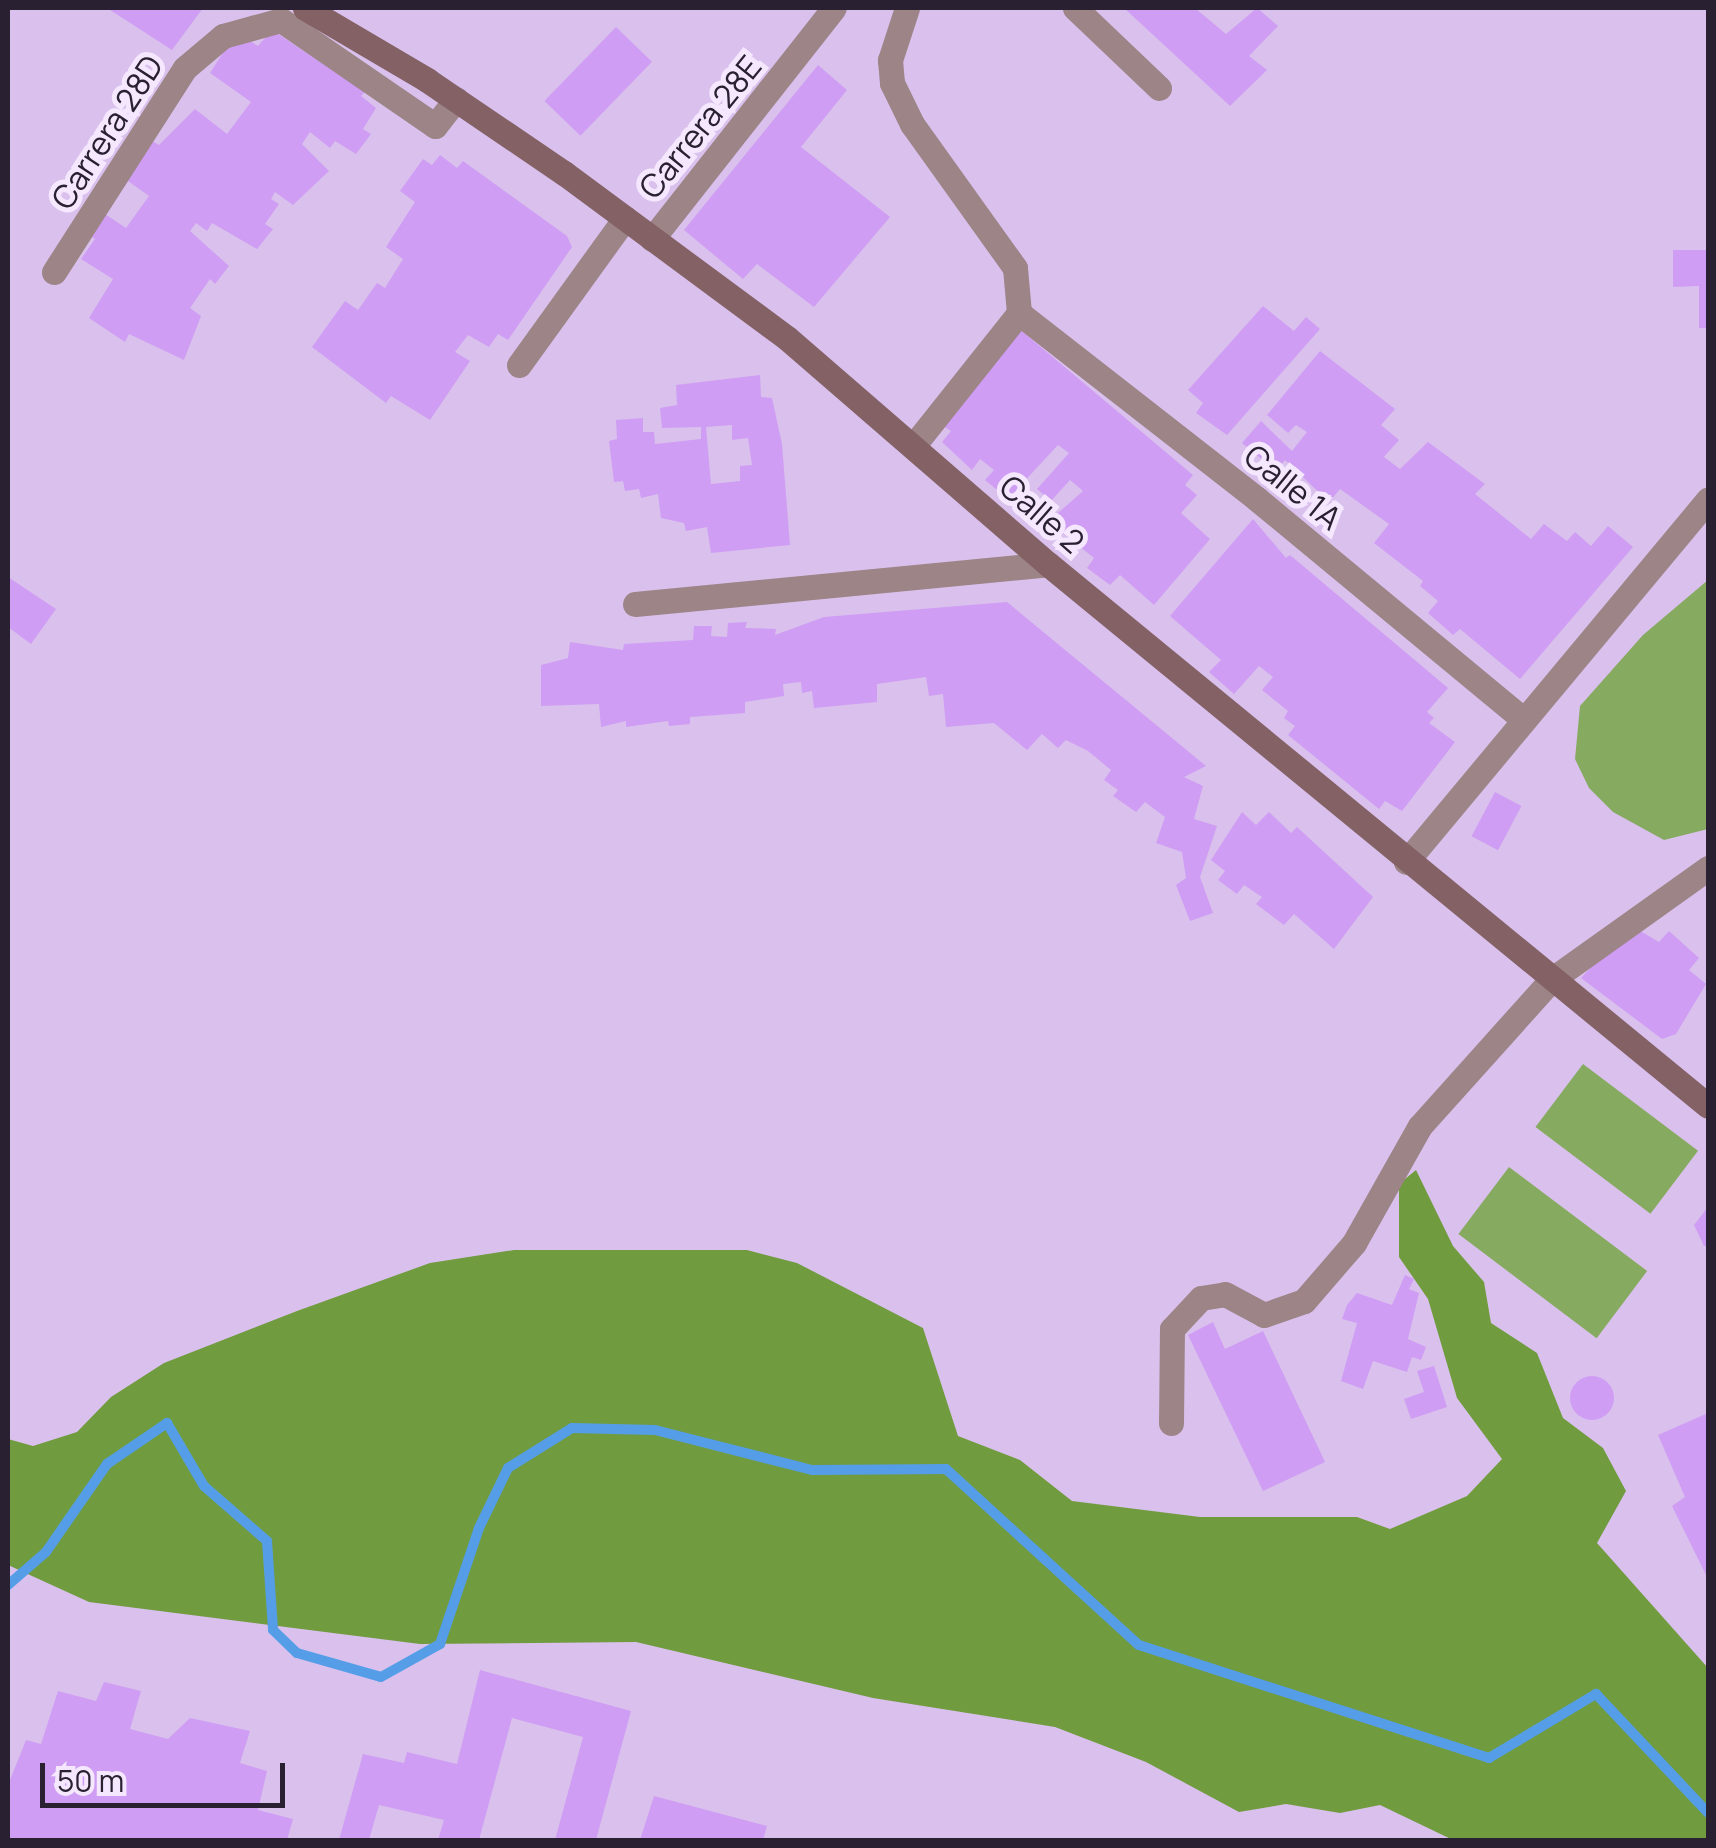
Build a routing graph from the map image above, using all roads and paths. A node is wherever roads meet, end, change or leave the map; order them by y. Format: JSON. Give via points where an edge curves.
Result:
{"nodes":[{"id":1,"x":305,"y":8,"type":"edge"},
{"id":2,"x":834,"y":8,"type":"edge"},
{"id":3,"x":907,"y":8,"type":"edge"},
{"id":4,"x":1075,"y":8,"type":"edge"},
{"id":5,"x":427,"y":80,"type":"junction"},
{"id":6,"x":1160,"y":88,"type":"dead end"},
{"id":7,"x":456,"y":99,"type":"junction"},
{"id":8,"x":406,"y":105,"type":"junction"},
{"id":9,"x":625,"y":218,"type":"junction"},
{"id":10,"x":652,"y":238,"type":"junction"},
{"id":11,"x":54,"y":272,"type":"dead end"},
{"id":12,"x":1018,"y":313,"type":"junction"},
{"id":13,"x":519,"y":365,"type":"dead end"},
{"id":14,"x":914,"y":445,"type":"junction"},
{"id":15,"x":1708,"y":499,"type":"edge"},
{"id":16,"x":1048,"y":564,"type":"junction"},
{"id":17,"x":635,"y":604,"type":"dead end"},
{"id":18,"x":1522,"y":718,"type":"junction"},
{"id":19,"x":1406,"y":862,"type":"junction"},
{"id":20,"x":1708,"y":868,"type":"edge"},
{"id":21,"x":1551,"y":980,"type":"junction"},
{"id":22,"x":1708,"y":1106,"type":"edge"},
{"id":23,"x":1172,"y":1423,"type":"dead end"}],
"edges":[{"from":1,"to":5,"type":"street","name":"Calle 2"},
{"from":2,"to":10,"type":"street","name":"Carrera 28E"},
{"from":3,"to":12,"type":"street","via":[[890,60],[892,82],[912,124],[1014,268]]},
{"from":4,"to":6,"type":"street"},
{"from":5,"to":7,"type":"street","name":"Calle 2"},
{"from":5,"to":8,"type":"street"},
{"from":7,"to":8,"type":"street","via":[[435,126]]},
{"from":7,"to":9,"type":"street","name":"Calle 2"},
{"from":8,"to":11,"type":"street","name":"Carrera 28D","via":[[281,20],[223,36],[185,68]]},
{"from":9,"to":10,"type":"street","name":"Calle 2"},
{"from":9,"to":13,"type":"street","name":"Carrera 28E"},
{"from":10,"to":14,"type":"street","name":"Calle 2","via":[[787,338]]},
{"from":12,"to":14,"type":"street"},
{"from":12,"to":18,"type":"street","name":"Calle 1A","via":[[1258,498]]},
{"from":14,"to":16,"type":"street","name":"Calle 2"},
{"from":15,"to":18,"type":"street"},
{"from":16,"to":17,"type":"street"},
{"from":16,"to":19,"type":"street","name":"Calle 2"},
{"from":18,"to":19,"type":"street"},
{"from":19,"to":21,"type":"street","name":"Calle 2"},
{"from":20,"to":21,"type":"street"},
{"from":21,"to":22,"type":"street","name":"Calle 2"},
{"from":21,"to":23,"type":"street","via":[[1420,1126],[1354,1243],[1304,1302],[1264,1315],[1225,1294],[1200,1298],[1172,1329]]}]}
